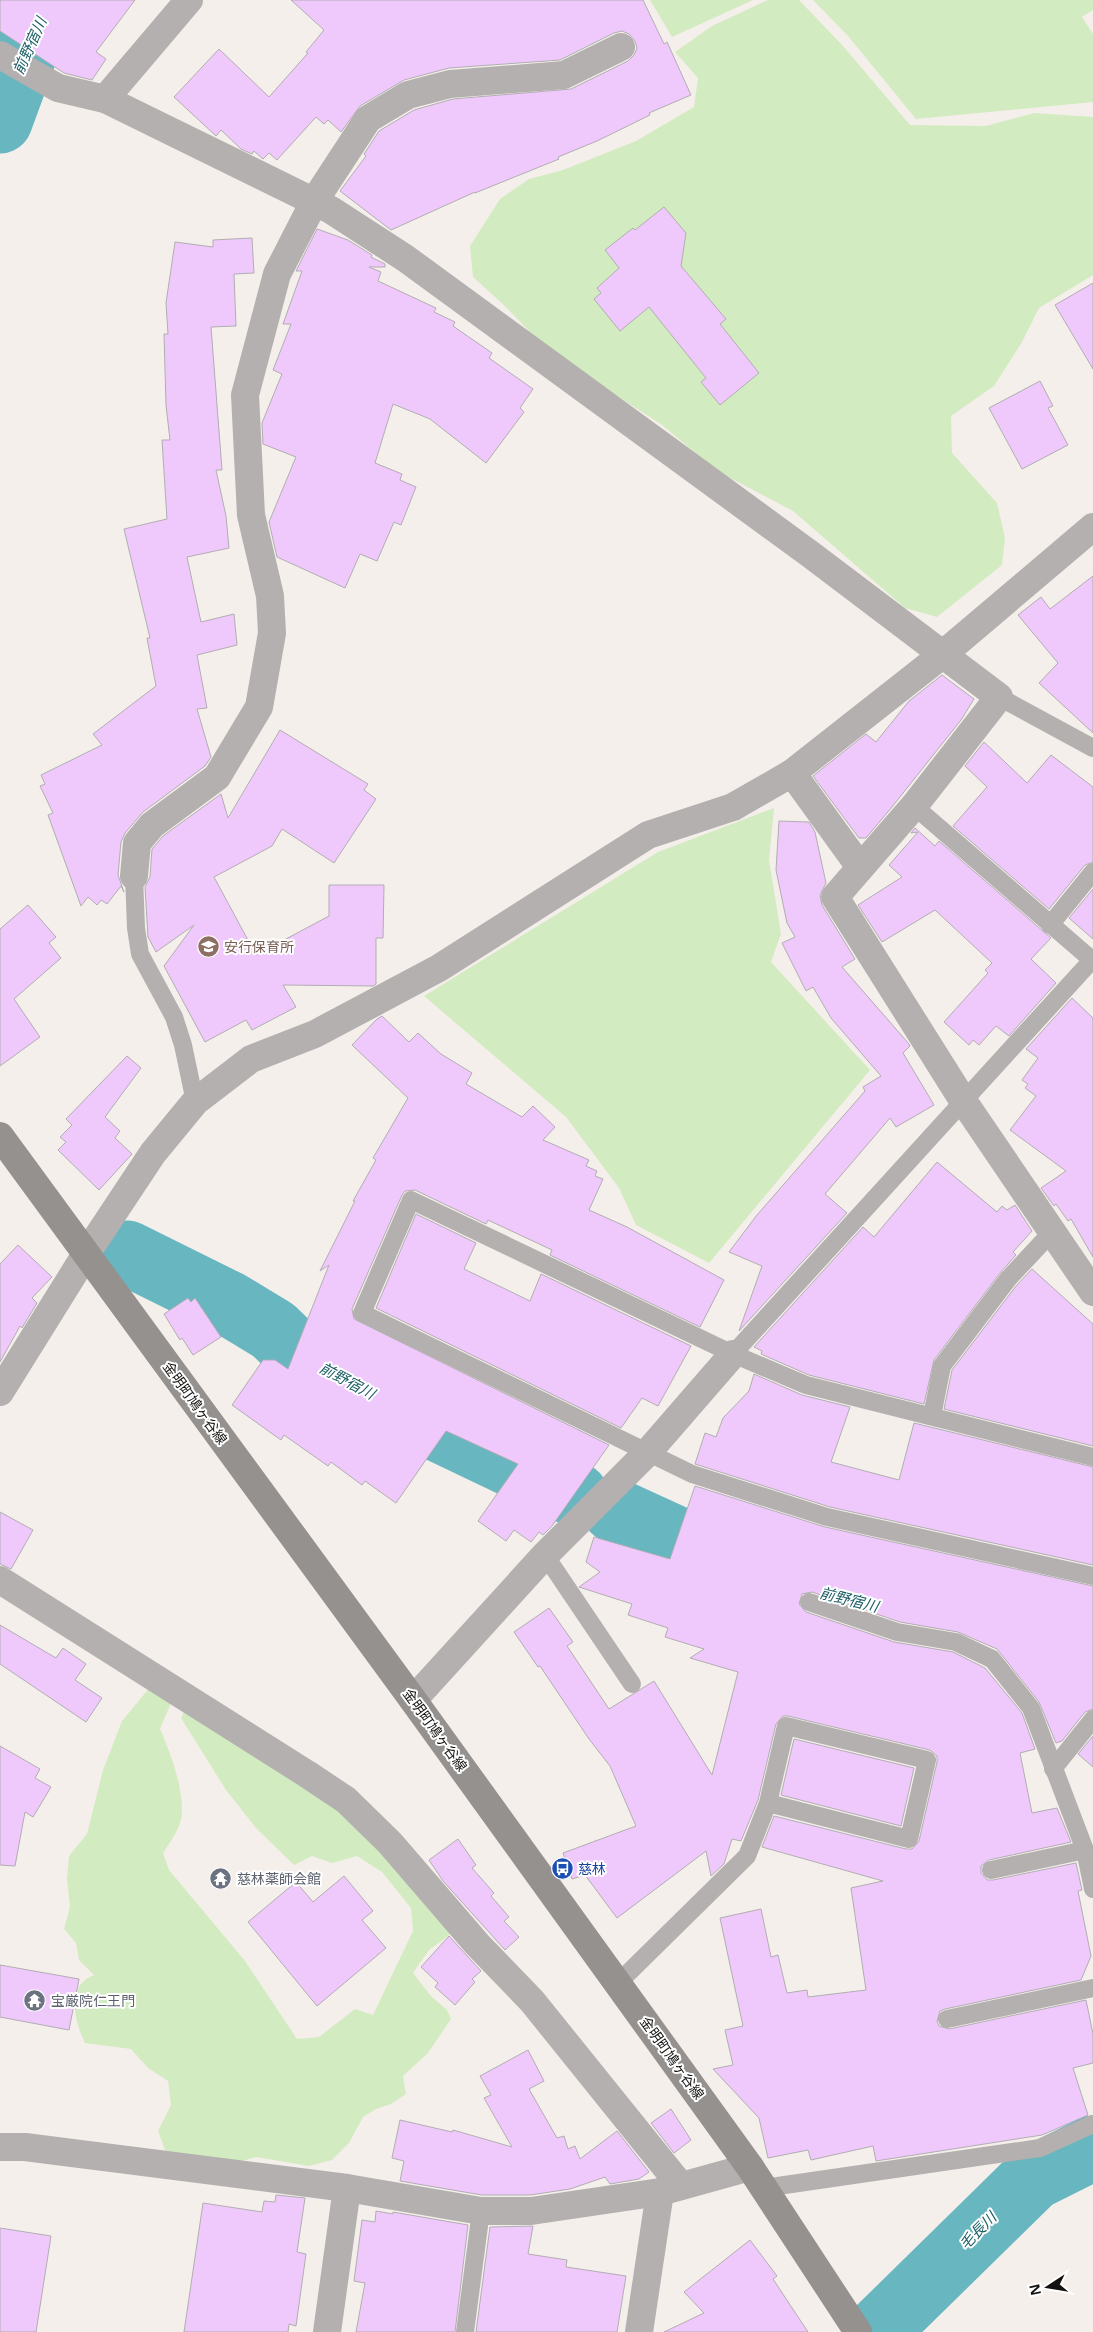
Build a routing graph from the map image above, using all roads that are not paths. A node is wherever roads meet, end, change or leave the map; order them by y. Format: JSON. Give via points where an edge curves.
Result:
{"nodes":[{"id":1,"x":189,"y":0,"type":"edge"},
{"id":2,"x":621,"y":47,"type":"dead end"},
{"id":3,"x":2,"y":57,"type":"edge"},
{"id":4,"x":105,"y":99,"type":"junction"},
{"id":5,"x":315,"y":200,"type":"junction"},
{"id":6,"x":1093,"y":527,"type":"edge"},
{"id":7,"x":942,"y":655,"type":"junction"},
{"id":8,"x":999,"y":697,"type":"junction"},
{"id":9,"x":1093,"y":748,"type":"edge"},
{"id":10,"x":792,"y":773,"type":"junction"},
{"id":11,"x":914,"y":806,"type":"junction"},
{"id":12,"x":860,"y":867,"type":"junction"},
{"id":13,"x":1093,"y":872,"type":"edge"},
{"id":14,"x":134,"y":876,"type":"joint"},
{"id":15,"x":1050,"y":925,"type":"junction"},
{"id":16,"x":195,"y":1102,"type":"junction"},
{"id":17,"x":964,"y":1102,"type":"junction"},
{"id":18,"x":0,"y":1136,"type":"edge"},
{"id":19,"x":1052,"y":1232,"type":"junction"},
{"id":20,"x":86,"y":1254,"type":"junction"},
{"id":21,"x":1093,"y":1292,"type":"edge"},
{"id":22,"x":733,"y":1354,"type":"junction"},
{"id":23,"x":0,"y":1392,"type":"edge"},
{"id":24,"x":932,"y":1416,"type":"junction"},
{"id":25,"x":648,"y":1452,"type":"junction"},
{"id":26,"x":1093,"y":1457,"type":"edge"},
{"id":27,"x":545,"y":1555,"type":"junction"},
{"id":28,"x":1093,"y":1576,"type":"edge"},
{"id":29,"x":0,"y":1580,"type":"edge"},
{"id":30,"x":809,"y":1602,"type":"dead end"},
{"id":31,"x":632,"y":1684,"type":"dead end"},
{"id":32,"x":413,"y":1700,"type":"junction"},
{"id":33,"x":1093,"y":1719,"type":"edge"},
{"id":34,"x":1053,"y":1769,"type":"junction"},
{"id":35,"x":768,"y":1804,"type":"junction"},
{"id":36,"x":1085,"y":1850,"type":"junction"},
{"id":37,"x":991,"y":1870,"type":"dead end"},
{"id":38,"x":1093,"y":1889,"type":"edge"},
{"id":39,"x":618,"y":1984,"type":"junction"},
{"id":40,"x":1093,"y":1988,"type":"edge"},
{"id":41,"x":947,"y":2019,"type":"dead end"},
{"id":42,"x":1093,"y":2124,"type":"edge"},
{"id":43,"x":0,"y":2146,"type":"edge"},
{"id":44,"x":757,"y":2177,"type":"junction"},
{"id":45,"x":347,"y":2188,"type":"junction"},
{"id":46,"x":670,"y":2189,"type":"junction"},
{"id":47,"x":481,"y":2211,"type":"junction"},
{"id":48,"x":327,"y":2332,"type":"edge"},
{"id":49,"x":465,"y":2332,"type":"edge"},
{"id":50,"x":639,"y":2332,"type":"edge"},
{"id":51,"x":858,"y":2332,"type":"edge"}],
"edges":[{"from":1,"to":4,"type":"street"},
{"from":2,"to":5,"type":"street","via":[[564,75],[450,84],[408,95],[368,119]]},
{"from":3,"to":4,"type":"street","via":[[58,88]]},
{"from":4,"to":5,"type":"street"},
{"from":5,"to":7,"type":"street","via":[[413,264],[810,554]]},
{"from":5,"to":14,"type":"street","via":[[277,274],[245,395],[251,514],[270,596],[272,632],[259,707],[217,777],[152,825],[137,843]]},
{"from":6,"to":7,"type":"street"},
{"from":7,"to":8,"type":"street"},
{"from":7,"to":10,"type":"street"},
{"from":8,"to":9,"type":"lane"},
{"from":8,"to":11,"type":"street"},
{"from":10,"to":12,"type":"street"},
{"from":10,"to":16,"type":"street","via":[[733,807],[648,835],[439,968],[315,1034],[251,1059]]},
{"from":11,"to":12,"type":"street"},
{"from":11,"to":15,"type":"lane"},
{"from":12,"to":17,"type":"street","via":[[835,897]]},
{"from":13,"to":15,"type":"lane"},
{"from":14,"to":16,"type":"lane","via":[[140,954],[174,1017]]},
{"from":15,"to":17,"type":"lane","via":[[1092,960]]},
{"from":16,"to":20,"type":"street","via":[[153,1153]]},
{"from":17,"to":19,"type":"street"},
{"from":17,"to":22,"type":"lane"},
{"from":18,"to":20,"type":"main road","name":"金明町鳩ヶ谷線"},
{"from":19,"to":21,"type":"street"},
{"from":19,"to":24,"type":"lane","via":[[1008,1279],[942,1366]]},
{"from":20,"to":23,"type":"street"},
{"from":20,"to":32,"type":"main road","name":"金明町鳩ヶ谷線"},
{"from":22,"to":24,"type":"lane","via":[[806,1385]]},
{"from":22,"to":25,"type":"street"},
{"from":22,"to":25,"type":"lane","via":[[411,1200],[362,1313]]},
{"from":24,"to":26,"type":"lane"},
{"from":25,"to":27,"type":"street"},
{"from":25,"to":28,"type":"lane","via":[[692,1474],[826,1517]]},
{"from":27,"to":31,"type":"lane"},
{"from":27,"to":32,"type":"street"},
{"from":29,"to":46,"type":"street","via":[[346,1800],[390,1843],[477,1944],[532,2001]]},
{"from":30,"to":34,"type":"lane","via":[[897,1632],[956,1642],[992,1659],[1031,1708]]},
{"from":32,"to":39,"type":"main road","name":"金明町鳩ヶ谷線"},
{"from":33,"to":34,"type":"lane"},
{"from":34,"to":36,"type":"lane"},
{"from":35,"to":35,"type":"lane","via":[[909,1839],[927,1760],[786,1726]]},
{"from":35,"to":39,"type":"lane","via":[[748,1856]]},
{"from":36,"to":37,"type":"lane"},
{"from":36,"to":38,"type":"lane"},
{"from":39,"to":44,"type":"main road","name":"金明町鳩ヶ谷線"},
{"from":40,"to":41,"type":"lane"},
{"from":42,"to":44,"type":"lane","via":[[1040,2148]]},
{"from":43,"to":45,"type":"street"},
{"from":44,"to":46,"type":"street"},
{"from":44,"to":51,"type":"main road","name":"金明町鳩ヶ谷線"},
{"from":45,"to":47,"type":"street"},
{"from":45,"to":48,"type":"street"},
{"from":46,"to":47,"type":"street","via":[[530,2211]]},
{"from":46,"to":50,"type":"street"},
{"from":47,"to":49,"type":"lane"}]}
